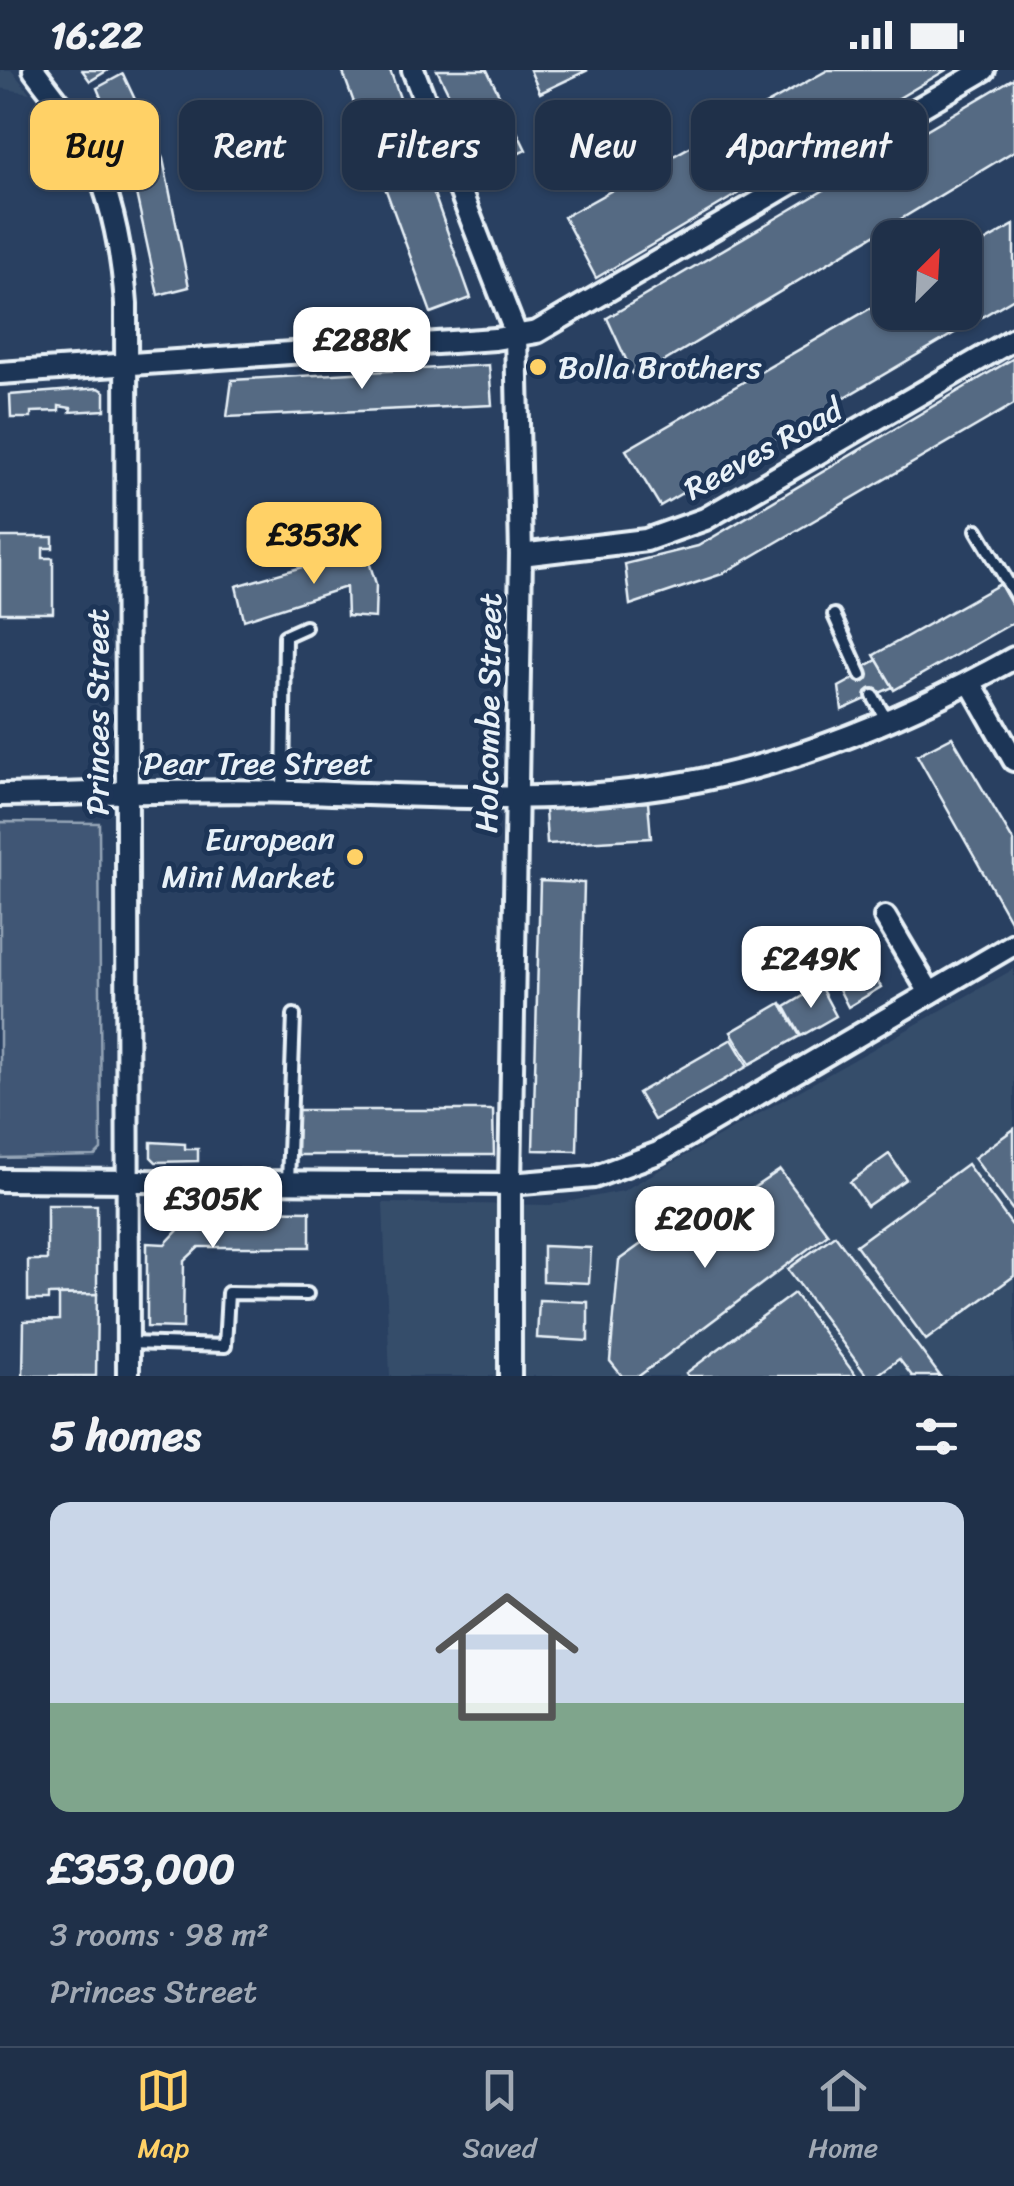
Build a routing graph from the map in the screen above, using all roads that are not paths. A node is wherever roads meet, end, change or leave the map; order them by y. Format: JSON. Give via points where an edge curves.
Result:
{"nodes":[{"id":1,"x":34,"y":70,"type":"edge"},
{"id":2,"x":413,"y":70,"type":"edge"},
{"id":3,"x":984,"y":70,"type":"edge"},
{"id":4,"x":516,"y":334,"type":"junction"},
{"id":5,"x":1014,"y":338,"type":"edge"},
{"id":6,"x":124,"y":366,"type":"junction"},
{"id":7,"x":0,"y":373,"type":"edge"},
{"id":8,"x":977,"y":530,"type":"dead end"},
{"id":9,"x":521,"y":555,"type":"junction"},
{"id":10,"x":1014,"y":593,"type":"edge"},
{"id":11,"x":834,"y":615,"type":"dead end"},
{"id":12,"x":306,"y":627,"type":"dead end"},
{"id":13,"x":1014,"y":658,"type":"edge"},
{"id":14,"x":860,"y":675,"type":"dead end"},
{"id":15,"x":970,"y":682,"type":"junction"},
{"id":16,"x":873,"y":696,"type":"dead end"},
{"id":17,"x":888,"y":722,"type":"junction"},
{"id":18,"x":1014,"y":760,"type":"edge"},
{"id":19,"x":283,"y":791,"type":"junction"},
{"id":20,"x":128,"y":792,"type":"junction"},
{"id":21,"x":0,"y":794,"type":"edge"},
{"id":22,"x":516,"y":797,"type":"junction"},
{"id":23,"x":885,"y":917,"type":"dead end"},
{"id":24,"x":1014,"y":944,"type":"edge"},
{"id":25,"x":930,"y":994,"type":"junction"},
{"id":26,"x":294,"y":1015,"type":"dead end"},
{"id":27,"x":0,"y":1180,"type":"edge"},
{"id":28,"x":129,"y":1180,"type":"junction"},
{"id":29,"x":288,"y":1182,"type":"junction"},
{"id":30,"x":510,"y":1184,"type":"junction"},
{"id":31,"x":307,"y":1294,"type":"dead end"},
{"id":32,"x":129,"y":1343,"type":"junction"},
{"id":33,"x":128,"y":1376,"type":"edge"},
{"id":34,"x":510,"y":1376,"type":"edge"}],
"edges":[{"from":1,"to":6,"type":"street","name":"Princes Street","via":[[84,140],[108,201],[123,260]]},
{"from":2,"to":4,"type":"street","name":"Holcombe Street"},
{"from":3,"to":4,"type":"street","via":[[538,332]]},
{"from":4,"to":6,"type":"street"},
{"from":4,"to":9,"type":"street","name":"Holcombe Street"},
{"from":5,"to":9,"type":"street","name":"Reeves Road","via":[[704,519],[646,540]]},
{"from":6,"to":7,"type":"street"},
{"from":6,"to":20,"type":"street","name":"Princes Street"},
{"from":8,"to":10,"type":"lane"},
{"from":9,"to":22,"type":"street","name":"Holcombe Street"},
{"from":11,"to":14,"type":"lane"},
{"from":12,"to":19,"type":"lane","via":[[285,636]]},
{"from":13,"to":15,"type":"street","name":"Pear Tree Street"},
{"from":15,"to":17,"type":"street","name":"Pear Tree Street"},
{"from":15,"to":18,"type":"street"},
{"from":16,"to":17,"type":"lane"},
{"from":17,"to":22,"type":"street","name":"Pear Tree Street","via":[[743,770],[630,792]]},
{"from":19,"to":20,"type":"street","name":"Pear Tree Street"},
{"from":19,"to":22,"type":"street","name":"Pear Tree Street"},
{"from":20,"to":21,"type":"street","name":"Pear Tree Street"},
{"from":20,"to":28,"type":"street","name":"Princes Street"},
{"from":22,"to":30,"type":"street","name":"Holcombe Street"},
{"from":23,"to":25,"type":"street"},
{"from":24,"to":25,"type":"street"},
{"from":25,"to":30,"type":"street","via":[[658,1153],[594,1177]]},
{"from":26,"to":29,"type":"lane"},
{"from":27,"to":28,"type":"street"},
{"from":28,"to":29,"type":"street"},
{"from":28,"to":32,"type":"street","name":"Princes Street"},
{"from":29,"to":30,"type":"street"},
{"from":30,"to":34,"type":"street","name":"Holcombe Street"},
{"from":31,"to":32,"type":"lane","via":[[228,1292],[225,1346]]},
{"from":32,"to":33,"type":"street","name":"Princes Street"}]}
